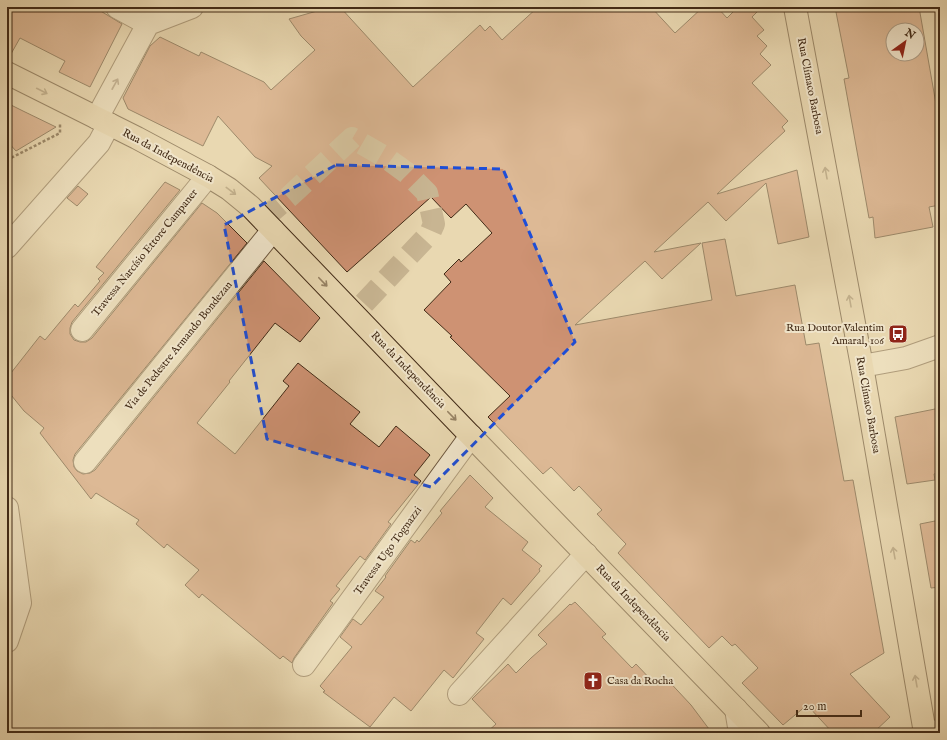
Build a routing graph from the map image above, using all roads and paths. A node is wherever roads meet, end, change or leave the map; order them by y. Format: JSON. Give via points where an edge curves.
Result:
{"nodes":[{"id":1,"x":117,"y":7,"type":"edge"},
{"id":2,"x":192,"y":7,"type":"edge"},
{"id":3,"x":795,"y":7,"type":"edge"},
{"id":4,"x":148,"y":24,"type":"junction"},
{"id":5,"x":7,"y":73,"type":"edge"},
{"id":6,"x":61,"y":100,"type":"junction"},
{"id":7,"x":103,"y":121,"type":"junction"},
{"id":8,"x":7,"y":160,"type":"edge"},
{"id":9,"x":208,"y":176,"type":"junction"},
{"id":10,"x":273,"y":230,"type":"junction"},
{"id":11,"x":7,"y":247,"type":"edge"},
{"id":12,"x":82,"y":330,"type":"dead end"},
{"id":13,"x":940,"y":346,"type":"edge"},
{"id":14,"x":862,"y":366,"type":"junction"},
{"id":15,"x":471,"y":436,"type":"junction"},
{"id":16,"x":85,"y":462,"type":"dead end"},
{"id":17,"x":7,"y":508,"type":"edge"},
{"id":18,"x":586,"y":554,"type":"junction"},
{"id":19,"x":7,"y":641,"type":"edge"},
{"id":20,"x":304,"y":665,"type":"dead end"},
{"id":21,"x":459,"y":694,"type":"dead end"},
{"id":22,"x":736,"y":709,"type":"junction"},
{"id":23,"x":940,"y":732,"type":"edge"},
{"id":24,"x":740,"y":733,"type":"edge"},
{"id":25,"x":759,"y":733,"type":"edge"},
{"id":26,"x":925,"y":733,"type":"edge"}],
"edges":[{"from":1,"to":4,"type":"street"},
{"from":2,"to":4,"type":"street"},
{"from":14,"to":3,"type":"main road","name":"Rua Clímaco Barbosa","one_way":true},
{"from":7,"to":4,"type":"street","one_way":true},
{"from":5,"to":6,"type":"main road","name":"Rua da Independência","one_way":true},
{"from":6,"to":7,"type":"main road","name":"Rua da Independência"},
{"from":6,"to":8,"type":"path","via":[[60,133]]},
{"from":7,"to":9,"type":"main road","name":"Rua da Independência"},
{"from":7,"to":11,"type":"street","via":[[99,143]]},
{"from":9,"to":10,"type":"main road","name":"Rua da Independência","one_way":true,"via":[[251,207]]},
{"from":9,"to":12,"type":"street","name":"Travessa Narcísio Ettore Campaner"},
{"from":10,"to":15,"type":"main road","name":"Rua da Independência","one_way":true},
{"from":10,"to":16,"type":"street","name":"Via de Pedestre Armando Bondezan"},
{"from":13,"to":14,"type":"street","via":[[906,358]]},
{"from":26,"to":14,"type":"main road","name":"Rua Clímaco Barbosa","one_way":true},
{"from":15,"to":18,"type":"main road","name":"Rua da Independência"},
{"from":15,"to":20,"type":"street","name":"Travessa Ugo Tognazzi"},
{"from":17,"to":19,"type":"street","via":[[20,603]]},
{"from":18,"to":21,"type":"street"},
{"from":18,"to":22,"type":"main road","name":"Rua da Independência"},
{"from":22,"to":24,"type":"street"},
{"from":22,"to":25,"type":"main road","name":"Rua da Independência"},
{"from":23,"to":26,"type":"street"}]}
